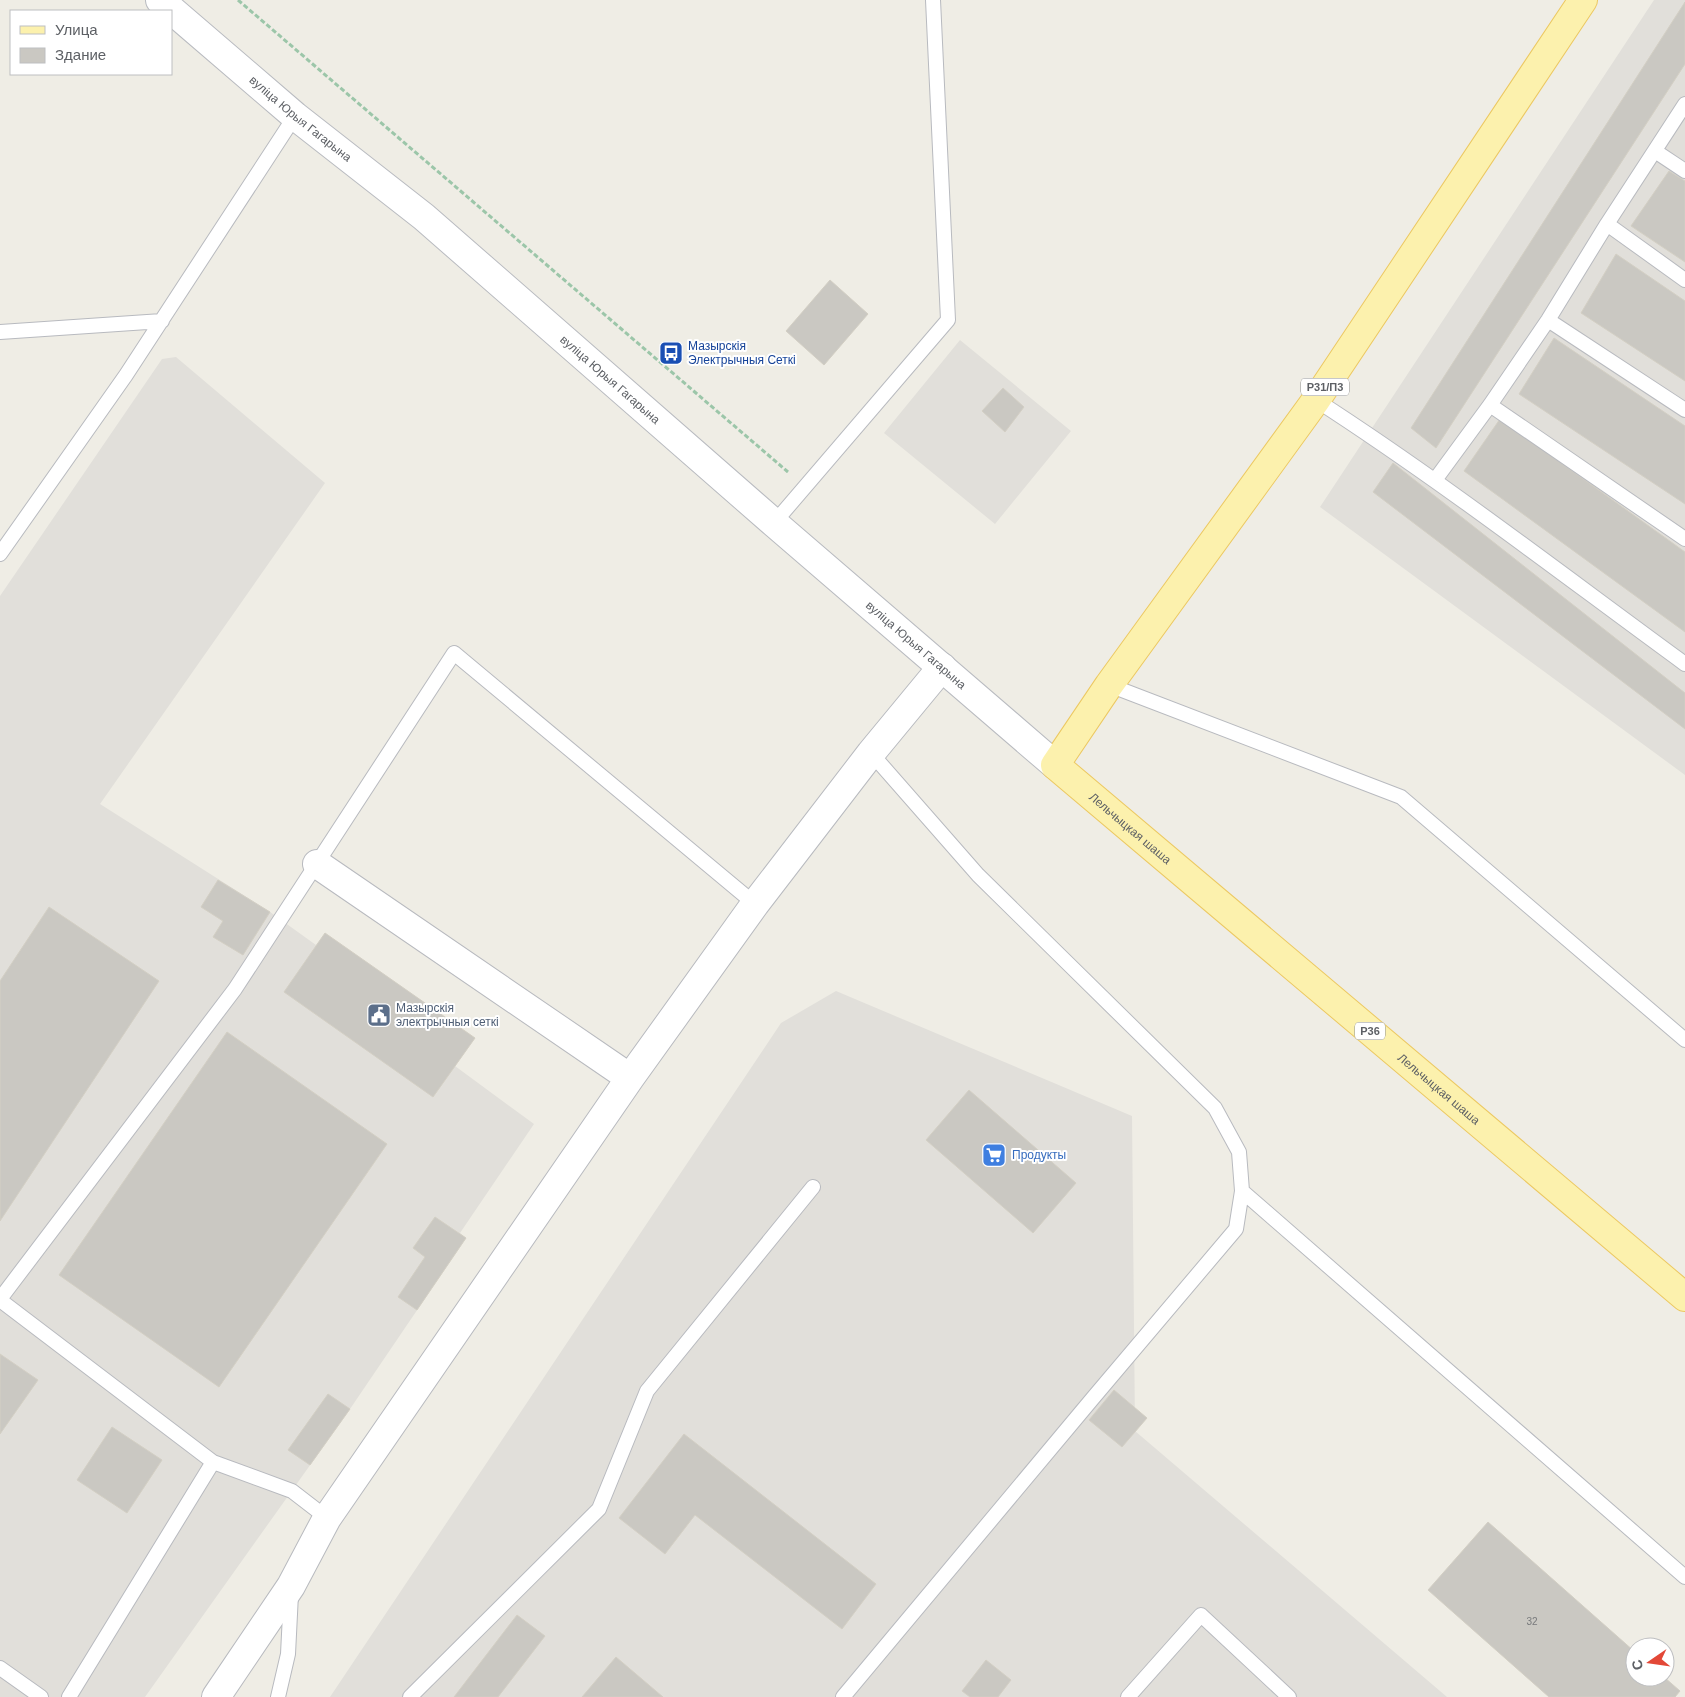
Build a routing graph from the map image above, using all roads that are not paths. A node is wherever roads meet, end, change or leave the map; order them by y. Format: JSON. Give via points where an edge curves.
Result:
{"nodes":[{"id":1,"x":160,"y":0,"type":"edge"},
{"id":2,"x":933,"y":0,"type":"edge"},
{"id":3,"x":1583,"y":0,"type":"edge"},
{"id":4,"x":172,"y":10,"type":"edge"},
{"id":5,"x":172,"y":10,"type":"edge"},
{"id":6,"x":1685,"y":104,"type":"edge"},
{"id":7,"x":295,"y":116,"type":"junction"},
{"id":8,"x":1655,"y":151,"type":"junction"},
{"id":9,"x":1685,"y":171,"type":"edge"},
{"id":10,"x":1607,"y":224,"type":"junction"},
{"id":11,"x":1685,"y":280,"type":"edge"},
{"id":12,"x":1548,"y":320,"type":"junction"},
{"id":13,"x":162,"y":321,"type":"junction"},
{"id":14,"x":0,"y":332,"type":"edge"},
{"id":15,"x":1316,"y":400,"type":"junction"},
{"id":16,"x":1490,"y":405,"type":"junction"},
{"id":17,"x":1685,"y":410,"type":"edge"},
{"id":18,"x":1435,"y":480,"type":"junction"},
{"id":19,"x":774,"y":523,"type":"junction"},
{"id":20,"x":1685,"y":539,"type":"edge"},
{"id":21,"x":0,"y":554,"type":"edge"},
{"id":22,"x":1685,"y":664,"type":"edge"},
{"id":23,"x":942,"y":667,"type":"junction"},
{"id":24,"x":1109,"y":685,"type":"junction"},
{"id":25,"x":870,"y":753,"type":"junction"},
{"id":26,"x":1055,"y":765,"type":"junction"},
{"id":27,"x":317,"y":864,"type":"junction"},
{"id":28,"x":755,"y":904,"type":"junction"},
{"id":29,"x":1685,"y":1040,"type":"edge"},
{"id":30,"x":630,"y":1078,"type":"junction"},
{"id":31,"x":813,"y":1187,"type":"dead end"},
{"id":32,"x":1242,"y":1192,"type":"junction"},
{"id":33,"x":1685,"y":1297,"type":"edge"},
{"id":34,"x":0,"y":1299,"type":"edge"},
{"id":35,"x":213,"y":1462,"type":"junction"},
{"id":36,"x":328,"y":1518,"type":"junction"},
{"id":37,"x":1685,"y":1577,"type":"edge"},
{"id":38,"x":291,"y":1586,"type":"junction"},
{"id":39,"x":0,"y":1668,"type":"edge"},
{"id":40,"x":41,"y":1697,"type":"edge"},
{"id":41,"x":69,"y":1697,"type":"edge"},
{"id":42,"x":216,"y":1697,"type":"edge"},
{"id":43,"x":278,"y":1697,"type":"edge"},
{"id":44,"x":410,"y":1697,"type":"edge"},
{"id":45,"x":843,"y":1697,"type":"edge"},
{"id":46,"x":1128,"y":1697,"type":"edge"},
{"id":47,"x":1289,"y":1697,"type":"edge"}],
"edges":[{"from":1,"to":4,"type":"street","name":"вуліца Юрыя Гагарына","number":"Р36"},
{"from":2,"to":19,"type":"lane","via":[[948,320]]},
{"from":3,"to":15,"type":"main road","number":"Р31/П3"},
{"from":5,"to":7,"type":"street","name":"вуліца Юрыя Гагарына","number":"Р36"},
{"from":6,"to":8,"type":"lane"},
{"from":7,"to":13,"type":"lane"},
{"from":7,"to":19,"type":"street","name":"вуліца Юрыя Гагарына","number":"Р36","via":[[424,217]]},
{"from":8,"to":9,"type":"lane"},
{"from":8,"to":10,"type":"lane"},
{"from":10,"to":11,"type":"lane"},
{"from":10,"to":12,"type":"lane"},
{"from":12,"to":16,"type":"lane"},
{"from":12,"to":17,"type":"lane"},
{"from":13,"to":14,"type":"lane"},
{"from":13,"to":21,"type":"lane"},
{"from":15,"to":18,"type":"lane"},
{"from":15,"to":24,"type":"main road","number":"Р31/П3"},
{"from":16,"to":18,"type":"lane"},
{"from":16,"to":20,"type":"lane"},
{"from":18,"to":22,"type":"lane"},
{"from":19,"to":23,"type":"street","name":"вуліца Юрыя Гагарына","number":"Р36"},
{"from":23,"to":25,"type":"street"},
{"from":23,"to":26,"type":"street","name":"вуліца Юрыя Гагарына","number":"Р36"},
{"from":24,"to":26,"type":"main road","number":"Р31/П3"},
{"from":24,"to":29,"type":"lane","via":[[1401,798]]},
{"from":25,"to":28,"type":"street"},
{"from":25,"to":32,"type":"lane","via":[[978,875],[1214,1108],[1240,1152]]},
{"from":26,"to":33,"type":"main road","name":"Лельчыцкая шаша","number":"Р36"},
{"from":27,"to":28,"type":"lane","via":[[454,653]]},
{"from":27,"to":30,"type":"street"},
{"from":27,"to":34,"type":"lane","via":[[235,989]]},
{"from":28,"to":30,"type":"street"},
{"from":30,"to":36,"type":"street"},
{"from":31,"to":44,"type":"lane","via":[[647,1391],[599,1509]]},
{"from":32,"to":37,"type":"lane"},
{"from":32,"to":45,"type":"lane","via":[[1236,1229]]},
{"from":34,"to":35,"type":"lane"},
{"from":35,"to":36,"type":"lane","via":[[292,1491]]},
{"from":35,"to":41,"type":"lane"},
{"from":36,"to":38,"type":"street"},
{"from":38,"to":42,"type":"street"},
{"from":38,"to":43,"type":"lane","via":[[288,1654]]},
{"from":39,"to":40,"type":"lane"},
{"from":46,"to":47,"type":"lane","via":[[1201,1615]]}]}
